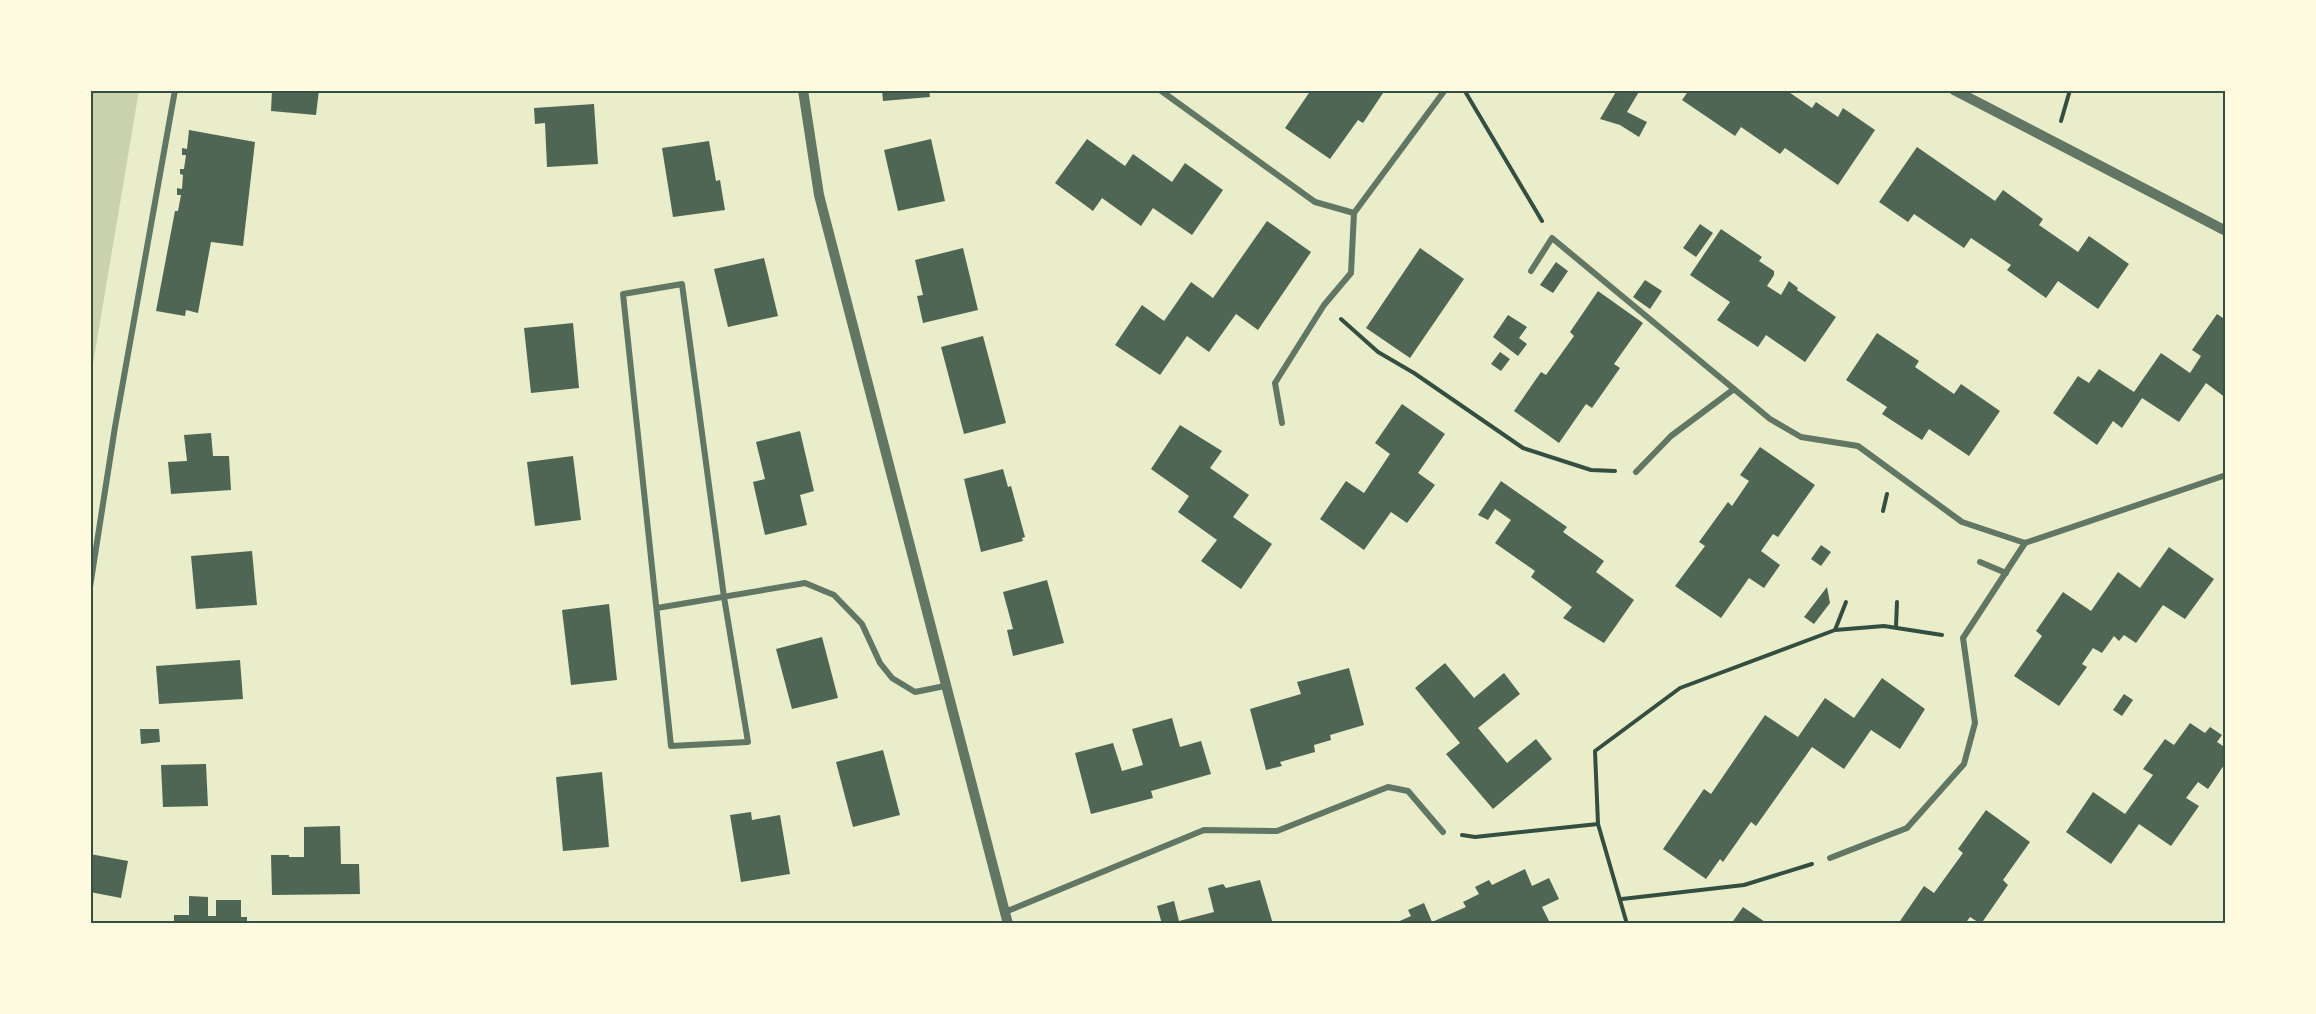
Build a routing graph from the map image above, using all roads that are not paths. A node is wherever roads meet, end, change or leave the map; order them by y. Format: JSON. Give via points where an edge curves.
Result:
{"nodes":[{"id":1,"x":175,"y":90,"type":"edge"},
{"id":2,"x":803,"y":90,"type":"edge"},
{"id":3,"x":1160,"y":90,"type":"edge"},
{"id":4,"x":1445,"y":90,"type":"edge"},
{"id":5,"x":1954,"y":90,"type":"edge"},
{"id":6,"x":1354,"y":213,"type":"junction"},
{"id":7,"x":2226,"y":231,"type":"edge"},
{"id":8,"x":1531,"y":271,"type":"dead end"},
{"id":9,"x":1734,"y":389,"type":"junction"},
{"id":10,"x":1282,"y":423,"type":"dead end"},
{"id":11,"x":1636,"y":472,"type":"road end"},
{"id":12,"x":2226,"y":475,"type":"edge"},
{"id":13,"x":2025,"y":543,"type":"junction"},
{"id":14,"x":1980,"y":562,"type":"dead end"},
{"id":15,"x":2006,"y":573,"type":"junction"},
{"id":16,"x":90,"y":587,"type":"edge"},
{"id":17,"x":724,"y":597,"type":"junction"},
{"id":18,"x":657,"y":608,"type":"junction"},
{"id":19,"x":945,"y":687,"type":"junction"},
{"id":20,"x":1443,"y":832,"type":"road end"},
{"id":21,"x":1830,"y":858,"type":"road end"},
{"id":22,"x":1005,"y":912,"type":"junction"},
{"id":23,"x":1008,"y":924,"type":"edge"}],
"edges":[{"from":1,"to":16,"type":"street"},
{"from":2,"to":19,"type":"street","via":[[819,195]]},
{"from":3,"to":6,"type":"street","via":[[1315,202]]},
{"from":4,"to":6,"type":"street"},
{"from":5,"to":7,"type":"street"},
{"from":6,"to":10,"type":"street","via":[[1351,273],[1324,305],[1275,383]]},
{"from":8,"to":9,"type":"street","via":[[1552,238]]},
{"from":9,"to":11,"type":"street","via":[[1671,436]]},
{"from":9,"to":13,"type":"street","via":[[1801,437],[1858,446],[1962,522]]},
{"from":12,"to":13,"type":"street"},
{"from":13,"to":15,"type":"street"},
{"from":14,"to":15,"type":"street"},
{"from":15,"to":21,"type":"street","via":[[1964,638],[1975,723],[1964,764],[1907,828]]},
{"from":17,"to":18,"type":"street"},
{"from":17,"to":18,"type":"street","via":[[748,742],[672,746]]},
{"from":17,"to":18,"type":"street","via":[[682,284],[623,294]]},
{"from":17,"to":19,"type":"street","via":[[805,583],[834,595],[862,624],[880,663],[892,678],[915,692]]},
{"from":19,"to":22,"type":"street"},
{"from":20,"to":22,"type":"street","via":[[1408,791],[1388,787],[1277,831],[1204,830]]},
{"from":22,"to":23,"type":"street"}]}
